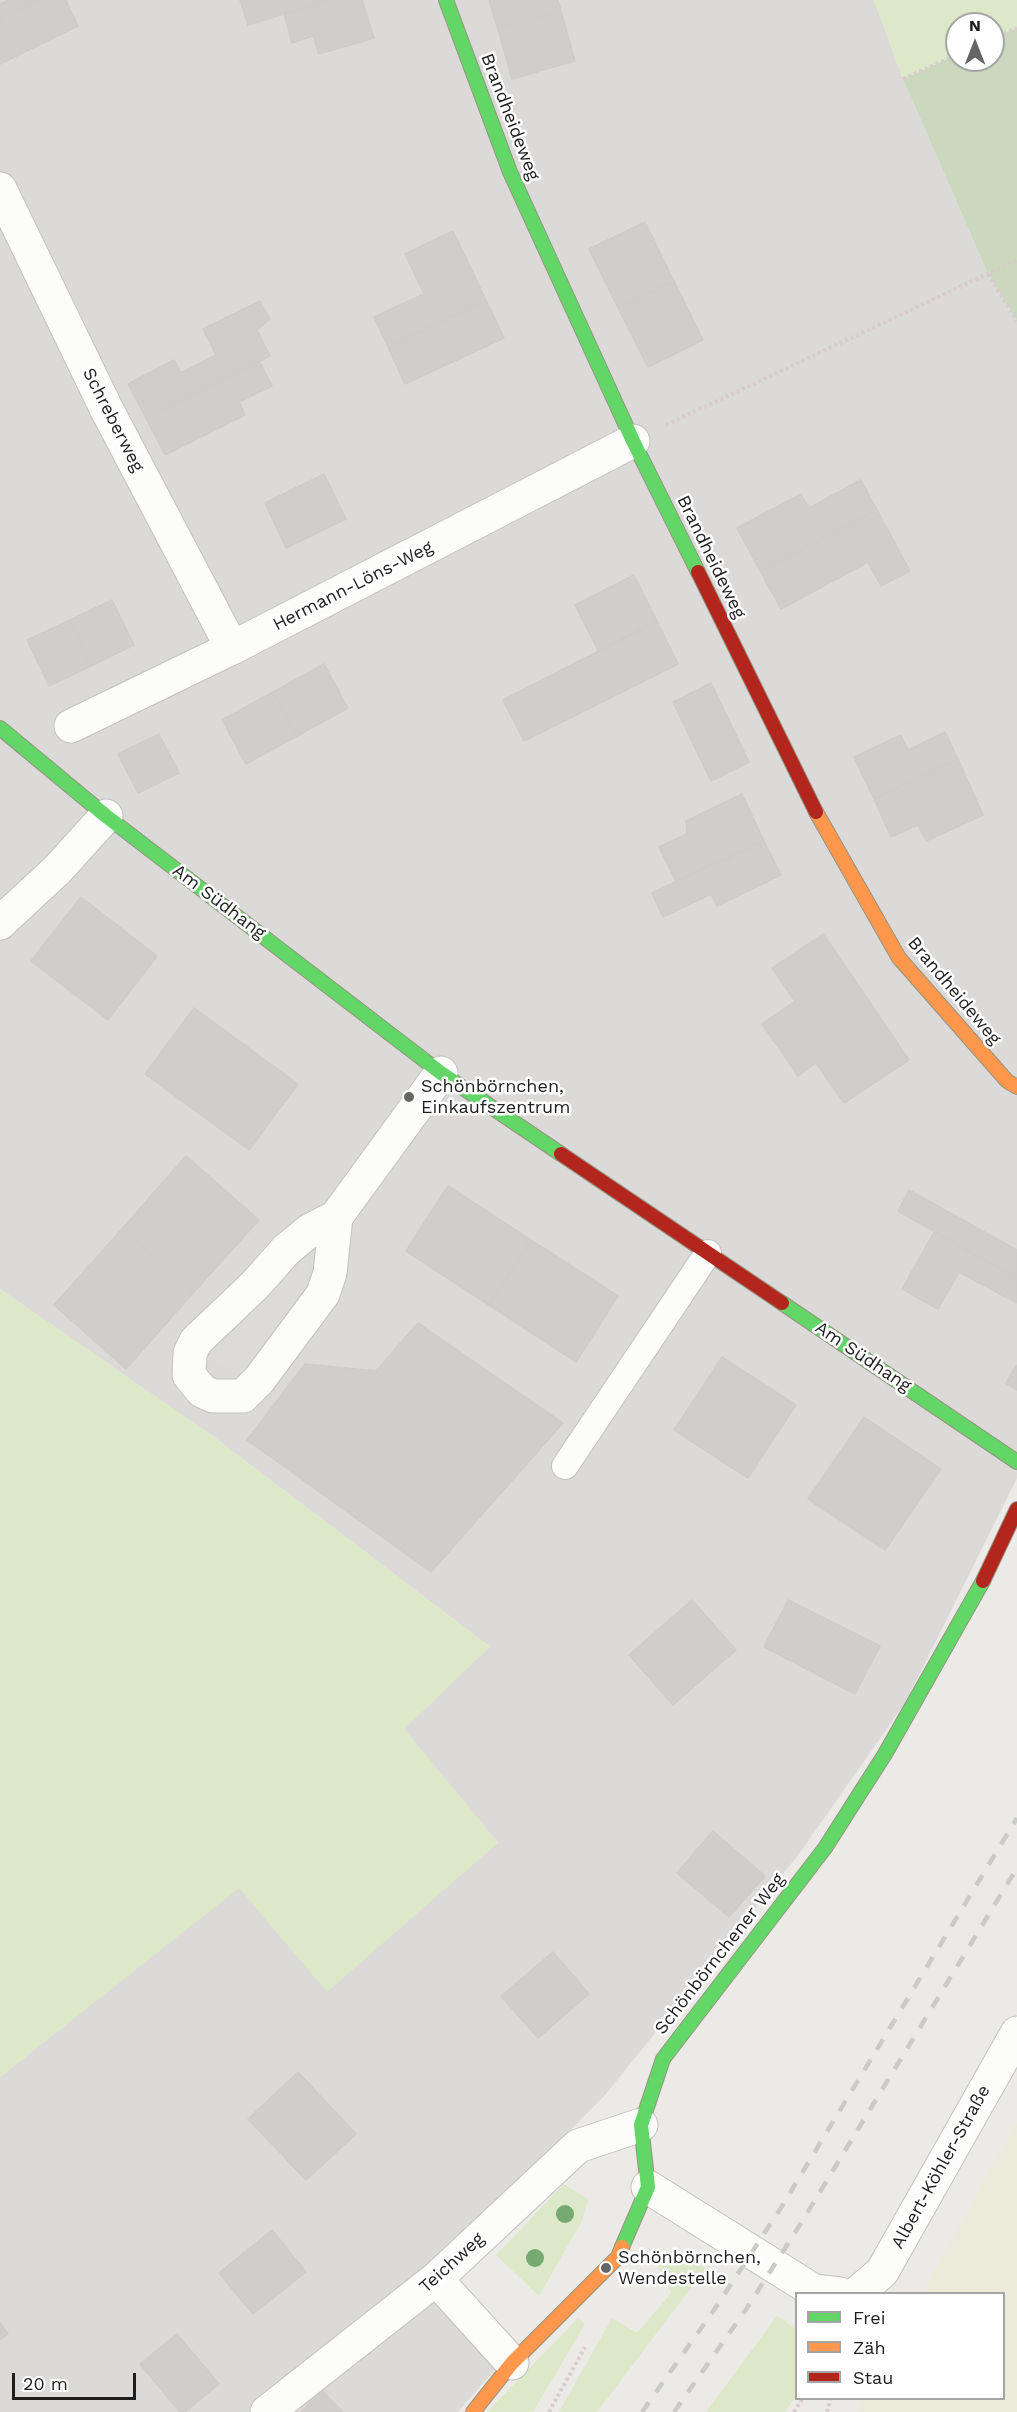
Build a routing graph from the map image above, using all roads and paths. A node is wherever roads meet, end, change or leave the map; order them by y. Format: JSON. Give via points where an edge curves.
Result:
{"nodes":[{"id":1,"x":446,"y":0,"type":"edge"},
{"id":2,"x":945,"y":60,"type":"edge"},
{"id":3,"x":903,"y":79,"type":"dead end"},
{"id":4,"x":0,"y":189,"type":"edge"},
{"id":5,"x":1017,"y":260,"type":"edge"},
{"id":6,"x":988,"y":274,"type":"junction"},
{"id":7,"x":1017,"y":321,"type":"edge"},
{"id":8,"x":633,"y":441,"type":"junction"},
{"id":9,"x":232,"y":648,"type":"junction"},
{"id":10,"x":71,"y":726,"type":"dead end"},
{"id":11,"x":0,"y":728,"type":"edge"},
{"id":12,"x":106,"y":816,"type":"junction"},
{"id":13,"x":0,"y":923,"type":"edge"},
{"id":14,"x":441,"y":1073,"type":"junction"},
{"id":15,"x":1017,"y":1087,"type":"edge"},
{"id":16,"x":336,"y":1217,"type":"junction"},
{"id":17,"x":708,"y":1253,"type":"junction"},
{"id":18,"x":1017,"y":1462,"type":"edge"},
{"id":19,"x":565,"y":1466,"type":"dead end"},
{"id":20,"x":1017,"y":1509,"type":"edge"},
{"id":21,"x":1017,"y":2033,"type":"edge"},
{"id":22,"x":641,"y":2126,"type":"junction"},
{"id":23,"x":648,"y":2187,"type":"junction"},
{"id":24,"x":436,"y":2280,"type":"junction"},
{"id":25,"x":823,"y":2292,"type":"edge"},
{"id":26,"x":858,"y":2292,"type":"edge"},
{"id":27,"x":512,"y":2363,"type":"junction"},
{"id":28,"x":267,"y":2412,"type":"edge"},
{"id":29,"x":473,"y":2412,"type":"edge"}],
"edges":[{"from":1,"to":8,"type":"street","name":"Brandheideweg","via":[[510,172]]},
{"from":2,"to":3,"type":"path"},
{"from":4,"to":9,"type":"street","name":"Schreberweg","via":[[106,408]]},
{"from":5,"to":6,"type":"path"},
{"from":6,"to":7,"type":"path"},
{"from":6,"to":8,"type":"path"},
{"from":8,"to":9,"type":"street","name":"Hermann-Löns-Weg"},
{"from":8,"to":15,"type":"street","name":"Brandheideweg","via":[[817,813],[899,958],[1007,1081]]},
{"from":9,"to":10,"type":"street","name":"Hermann-Löns-Weg"},
{"from":11,"to":12,"type":"street","name":"Am Südhang"},
{"from":12,"to":13,"type":"street","via":[[58,869]]},
{"from":12,"to":14,"type":"street","name":"Am Südhang"},
{"from":14,"to":16,"type":"street"},
{"from":14,"to":17,"type":"street","name":"Am Südhang"},
{"from":16,"to":16,"type":"street","via":[[323,1294],[259,1380],[243,1396],[213,1396],[202,1391],[189,1376],[190,1353],[196,1341],[286,1250],[309,1231]]},
{"from":17,"to":18,"type":"street","name":"Am Südhang"},
{"from":17,"to":19,"type":"lane"},
{"from":20,"to":22,"type":"street","name":"Schönbörnchener Weg","via":[[975,1598],[885,1754],[825,1848],[663,2059]]},
{"from":21,"to":26,"type":"street","name":"Albert-Köhler-Straße","via":[[882,2272]]},
{"from":22,"to":23,"type":"street","name":"Schönbörnchener Weg"},
{"from":22,"to":24,"type":"street","name":"Teichweg","via":[[578,2146]]},
{"from":23,"to":25,"type":"street","via":[[814,2291]]},
{"from":23,"to":27,"type":"street","name":"Schönbörnchener Weg","via":[[618,2257]]},
{"from":24,"to":27,"type":"street"},
{"from":24,"to":28,"type":"street","name":"Teichweg"},
{"from":27,"to":29,"type":"street","name":"Schönbörnchener Weg"}]}
